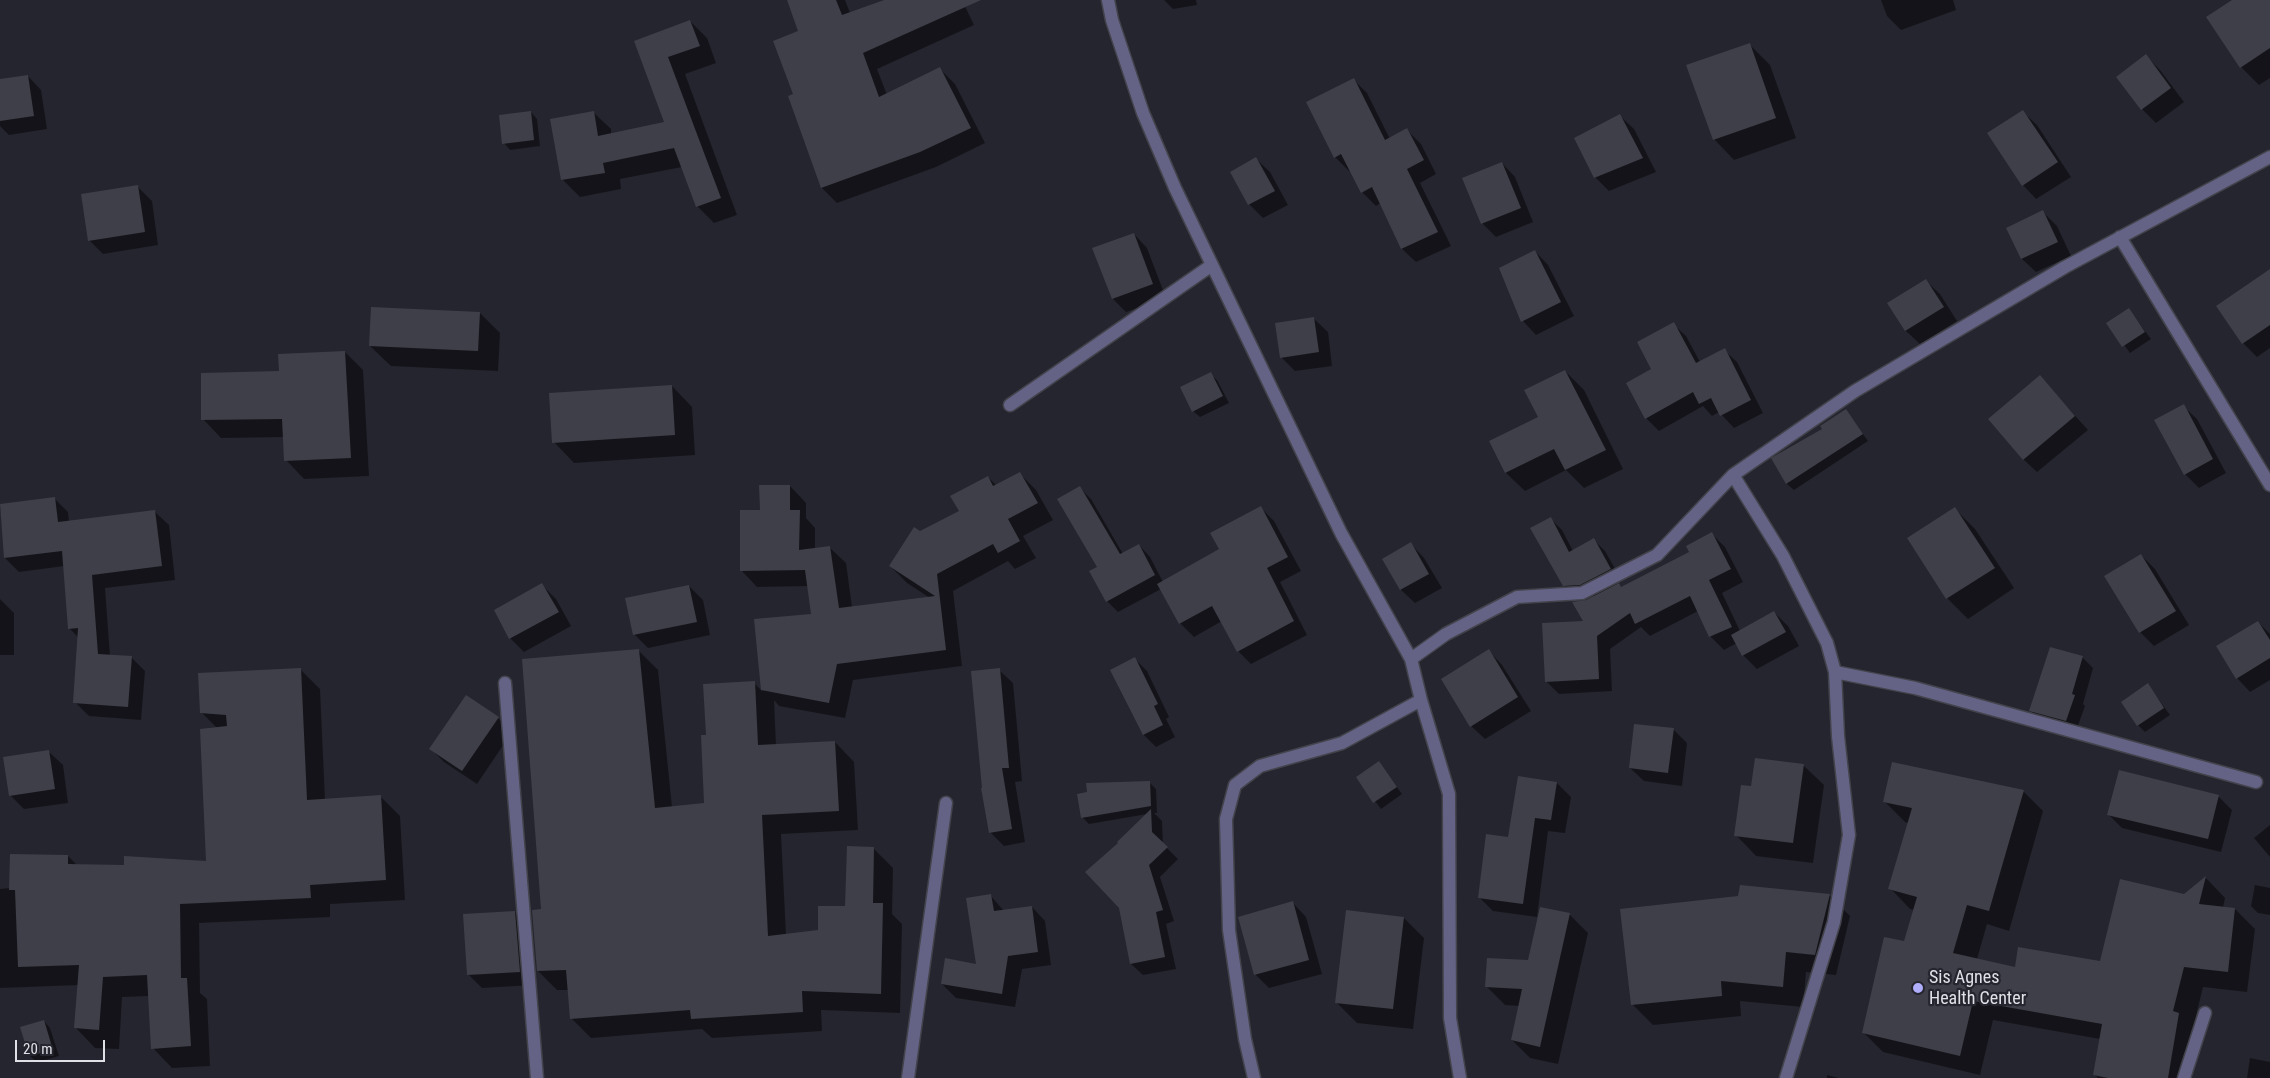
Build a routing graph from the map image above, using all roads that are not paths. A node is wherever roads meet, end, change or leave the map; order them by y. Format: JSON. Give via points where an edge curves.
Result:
{"nodes":[{"id":1,"x":1108,"y":0,"type":"edge"},
{"id":2,"x":2270,"y":157,"type":"edge"},
{"id":3,"x":2120,"y":237,"type":"junction"},
{"id":4,"x":1212,"y":265,"type":"junction"},
{"id":5,"x":1010,"y":405,"type":"dead end"},
{"id":6,"x":1733,"y":474,"type":"junction"},
{"id":7,"x":2270,"y":485,"type":"edge"},
{"id":8,"x":1411,"y":659,"type":"junction"},
{"id":9,"x":1835,"y":672,"type":"junction"},
{"id":10,"x":505,"y":683,"type":"dead end"},
{"id":11,"x":1421,"y":700,"type":"junction"},
{"id":12,"x":2256,"y":782,"type":"dead end"},
{"id":13,"x":946,"y":803,"type":"dead end"},
{"id":14,"x":2205,"y":1013,"type":"dead end"},
{"id":15,"x":538,"y":1078,"type":"edge"},
{"id":16,"x":908,"y":1078,"type":"edge"},
{"id":17,"x":1254,"y":1078,"type":"edge"},
{"id":18,"x":1460,"y":1078,"type":"edge"},
{"id":19,"x":1786,"y":1078,"type":"edge"},
{"id":20,"x":2184,"y":1078,"type":"edge"}],
"edges":[{"from":1,"to":4,"type":"street","via":[[1143,113]]},
{"from":2,"to":3,"type":"street"},
{"from":3,"to":6,"type":"street","via":[[1855,391]]},
{"from":3,"to":7,"type":"street"},
{"from":4,"to":5,"type":"street"},
{"from":4,"to":8,"type":"street","via":[[1340,533]]},
{"from":6,"to":8,"type":"street","via":[[1656,555],[1582,594],[1517,597],[1446,634]]},
{"from":6,"to":9,"type":"street","via":[[1783,556],[1827,643]]},
{"from":8,"to":11,"type":"street"},
{"from":9,"to":12,"type":"street","via":[[1934,693]]},
{"from":9,"to":19,"type":"street","via":[[1849,835],[1834,922]]},
{"from":10,"to":15,"type":"street"},
{"from":11,"to":17,"type":"street","via":[[1342,743],[1260,766],[1235,785],[1226,819],[1228,930]]},
{"from":11,"to":18,"type":"street","via":[[1449,794],[1450,1018]]},
{"from":13,"to":16,"type":"street"},
{"from":14,"to":20,"type":"street"}]}
